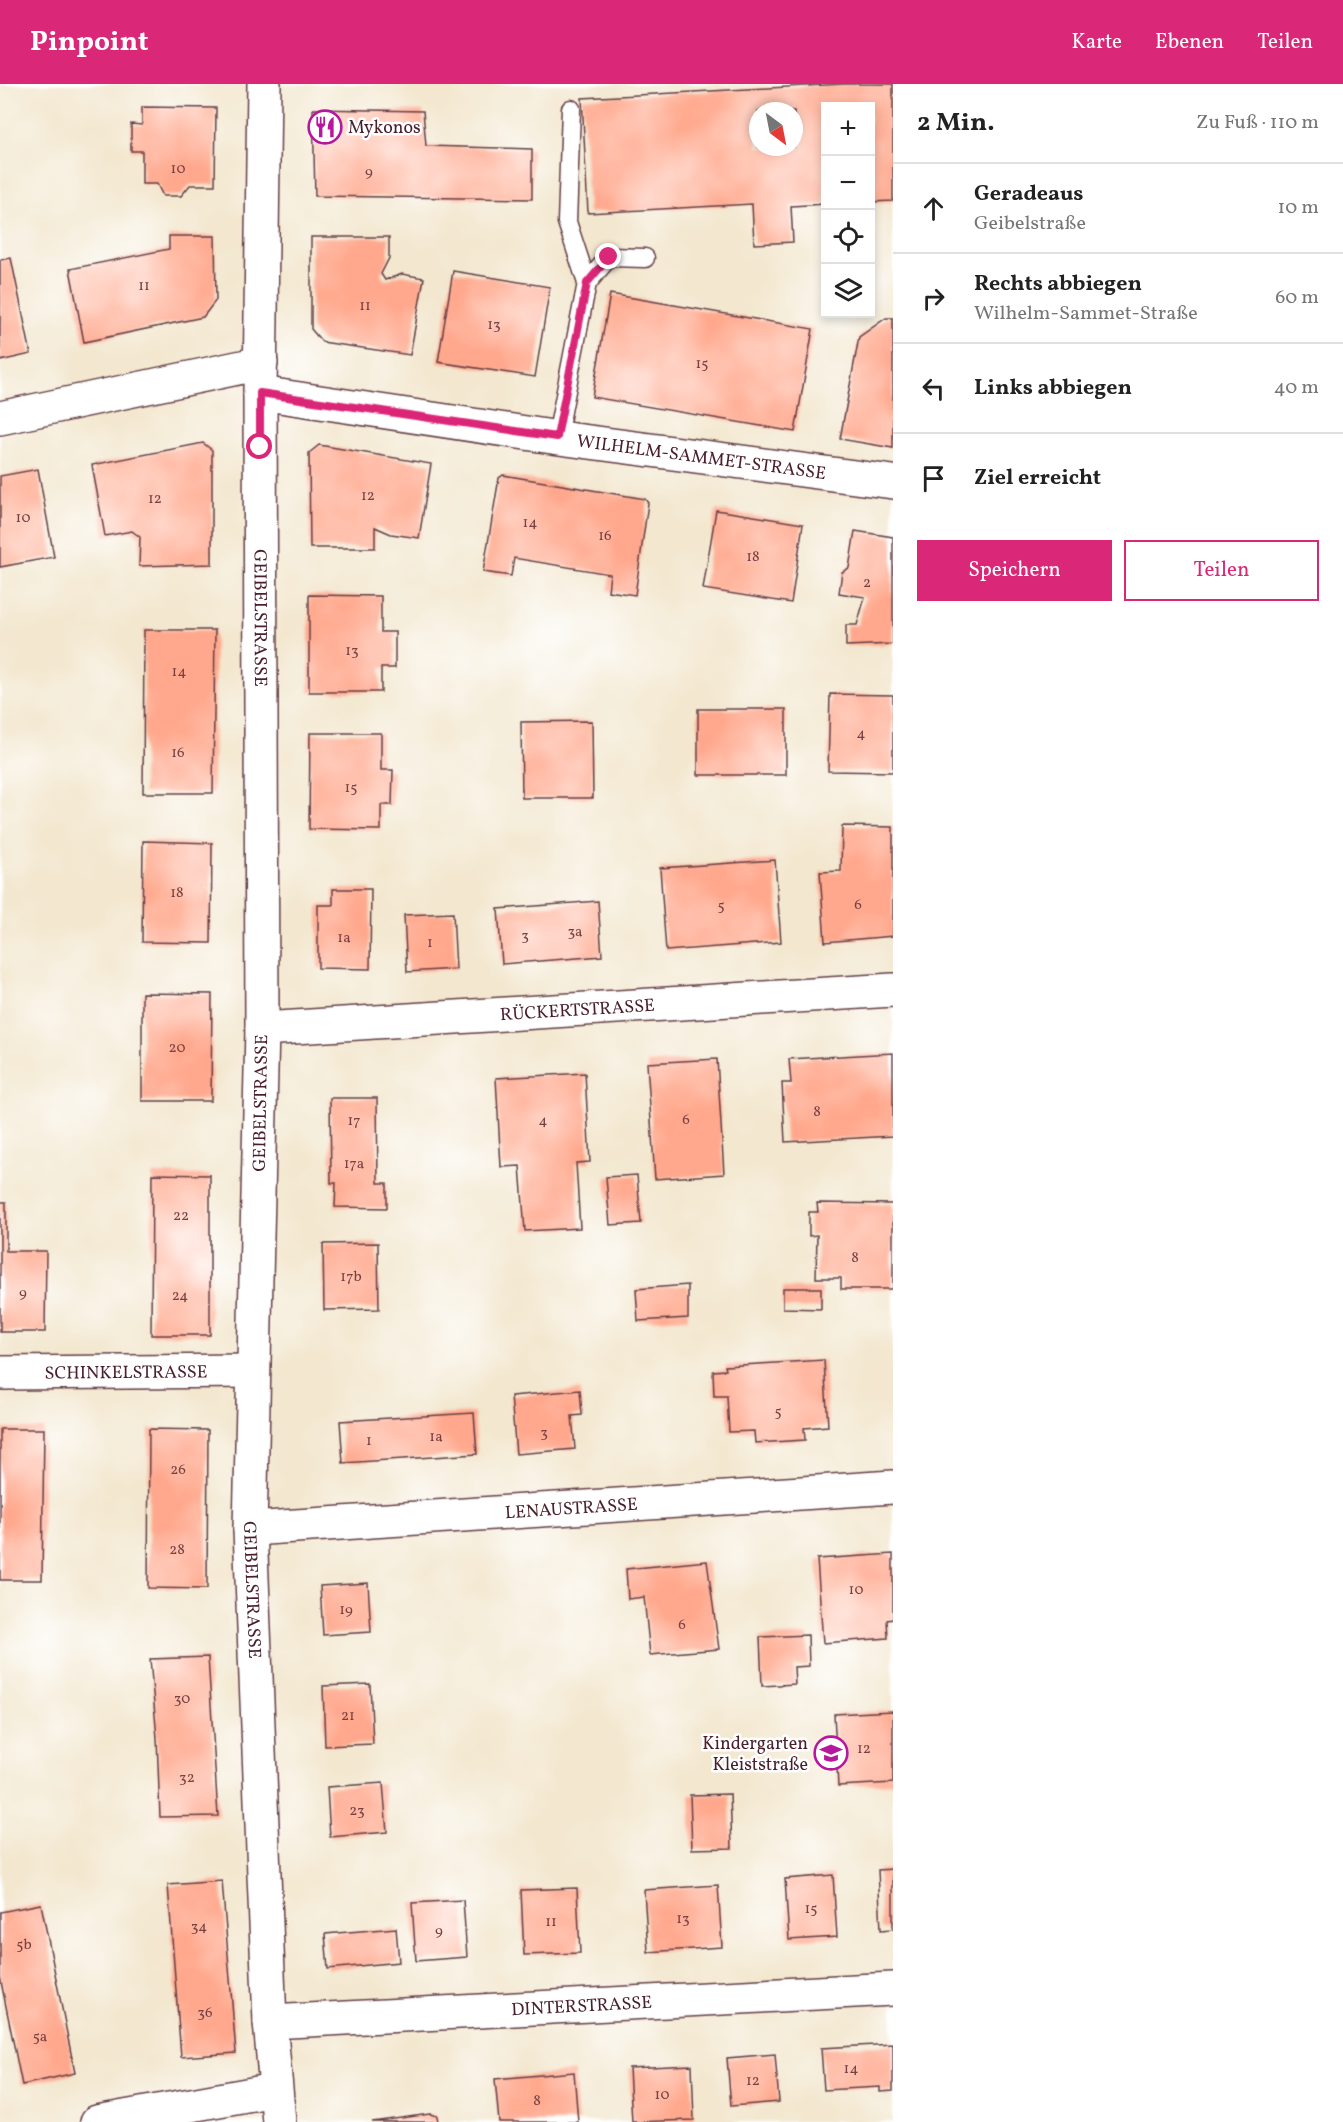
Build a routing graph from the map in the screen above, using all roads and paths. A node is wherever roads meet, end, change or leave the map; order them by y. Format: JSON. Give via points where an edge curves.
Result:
{"nodes":[{"id":1,"x":264,"y":84,"type":"edge"},
{"id":2,"x":571,"y":109,"type":"dead end"},
{"id":3,"x":645,"y":258,"type":"dead end"},
{"id":4,"x":587,"y":283,"type":"junction"},
{"id":5,"x":260,"y":378,"type":"junction"},
{"id":6,"x":0,"y":418,"type":"edge"},
{"id":7,"x":557,"y":437,"type":"junction"},
{"id":8,"x":893,"y":482,"type":"edge"},
{"id":9,"x":893,"y":990,"type":"edge"},
{"id":10,"x":262,"y":1029,"type":"junction"},
{"id":11,"x":253,"y":1371,"type":"junction"},
{"id":12,"x":0,"y":1373,"type":"edge"},
{"id":13,"x":893,"y":1487,"type":"edge"},
{"id":14,"x":250,"y":1529,"type":"junction"},
{"id":15,"x":893,"y":1989,"type":"edge"},
{"id":16,"x":270,"y":2022,"type":"junction"},
{"id":17,"x":274,"y":2090,"type":"junction"},
{"id":18,"x":97,"y":2122,"type":"edge"},
{"id":19,"x":279,"y":2122,"type":"edge"}],
"edges":[{"from":1,"to":5,"type":"street","name":"GEIBELSTRASSE"},
{"from":2,"to":4,"type":"lane","via":[[567,222]]},
{"from":3,"to":4,"type":"lane","via":[[609,257]]},
{"from":4,"to":7,"type":"lane"},
{"from":5,"to":6,"type":"street","name":"WILHELM-SAMMET-STRASSE"},
{"from":5,"to":7,"type":"street","name":"WILHELM-SAMMET-STRASSE"},
{"from":5,"to":10,"type":"street","name":"GEIBELSTRASSE"},
{"from":7,"to":8,"type":"street","name":"WILHELM-SAMMET-STRASSE"},
{"from":9,"to":10,"type":"street","name":"RÜCKERTSTRASSE"},
{"from":10,"to":11,"type":"street","name":"GEIBELSTRASSE"},
{"from":11,"to":12,"type":"street","name":"SCHINKELSTRASSE"},
{"from":11,"to":14,"type":"street","name":"GEIBELSTRASSE"},
{"from":13,"to":14,"type":"street","name":"LENAUSTRASSE"},
{"from":14,"to":16,"type":"street","name":"GEIBELSTRASSE"},
{"from":15,"to":16,"type":"street","name":"DINTERSTRASSE"},
{"from":16,"to":17,"type":"street","name":"GEIBELSTRASSE"},
{"from":17,"to":18,"type":"street"},
{"from":17,"to":19,"type":"street","name":"GEIBELSTRASSE"}]}
